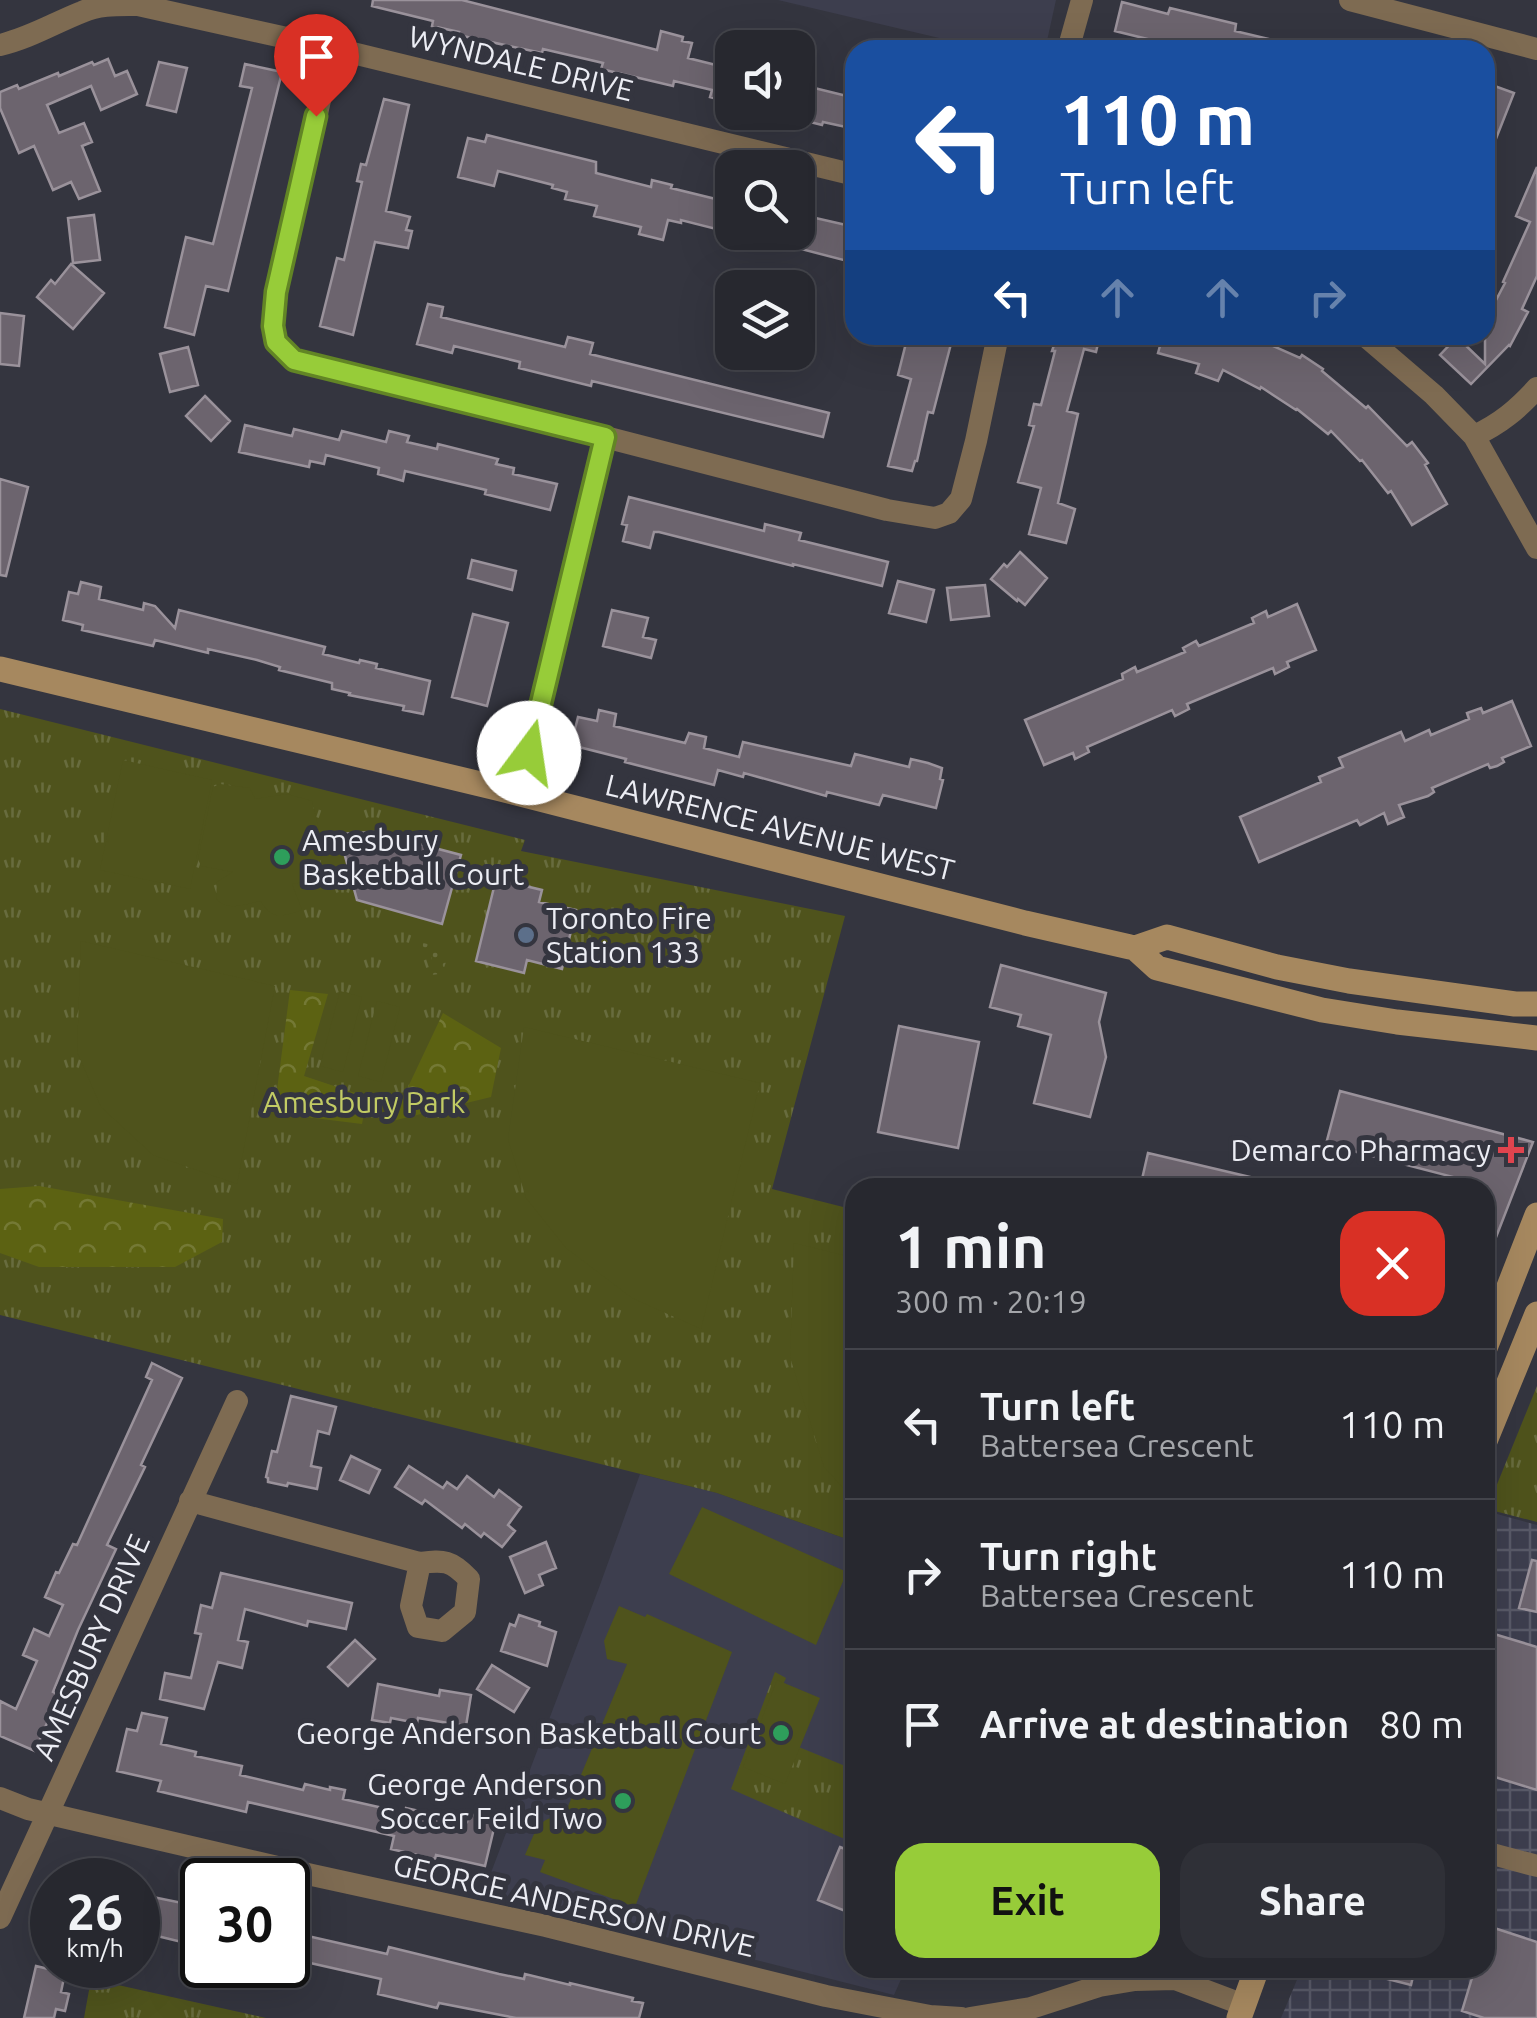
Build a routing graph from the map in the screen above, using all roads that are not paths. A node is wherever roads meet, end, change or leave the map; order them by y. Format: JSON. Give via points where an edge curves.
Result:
{"nodes":[{"id":1,"x":1082,"y":0,"type":"edge"},
{"id":2,"x":1350,"y":0,"type":"edge"},
{"id":3,"x":1071,"y":40,"type":"edge"},
{"id":4,"x":0,"y":45,"type":"edge"},
{"id":5,"x":332,"y":48,"type":"junction"},
{"id":6,"x":1537,"y":48,"type":"edge"},
{"id":7,"x":845,"y":173,"type":"edge"},
{"id":8,"x":996,"y":345,"type":"edge"},
{"id":9,"x":1376,"y":345,"type":"edge"},
{"id":10,"x":1537,"y":388,"type":"edge"},
{"id":11,"x":1474,"y":436,"type":"junction"},
{"id":12,"x":605,"y":437,"type":"junction"},
{"id":13,"x":1537,"y":548,"type":"edge"},
{"id":14,"x":0,"y":669,"type":"edge"},
{"id":15,"x":519,"y":794,"type":"junction"},
{"id":16,"x":1135,"y":948,"type":"junction"},
{"id":17,"x":1537,"y":1004,"type":"edge"},
{"id":18,"x":1537,"y":1038,"type":"edge"},
{"id":19,"x":1537,"y":1215,"type":"edge"},
{"id":20,"x":1495,"y":1323,"type":"edge"},
{"id":21,"x":1533,"y":1324,"type":"edge"},
{"id":22,"x":1495,"y":1335,"type":"edge"},
{"id":23,"x":237,"y":1401,"type":"dead end"},
{"id":24,"x":1495,"y":1417,"type":"edge"},
{"id":25,"x":190,"y":1501,"type":"junction"},
{"id":26,"x":420,"y":1564,"type":"dead end"},
{"id":27,"x":0,"y":1798,"type":"edge"},
{"id":28,"x":49,"y":1813,"type":"junction"},
{"id":29,"x":1495,"y":1855,"type":"edge"},
{"id":30,"x":1537,"y":1866,"type":"edge"},
{"id":31,"x":0,"y":1918,"type":"edge"},
{"id":32,"x":1095,"y":1978,"type":"edge"},
{"id":33,"x":1109,"y":1978,"type":"edge"},
{"id":34,"x":1253,"y":1978,"type":"edge"},
{"id":35,"x":1241,"y":2012,"type":"edge"},
{"id":36,"x":961,"y":2018,"type":"edge"},
{"id":37,"x":970,"y":2018,"type":"edge"}],
"edges":[{"from":1,"to":3,"type":"street"},
{"from":2,"to":6,"type":"street"},
{"from":4,"to":5,"type":"street","name":"WYNDALE DRIVE","via":[[84,10],[138,4]]},
{"from":5,"to":7,"type":"street","name":"WYNDALE DRIVE"},
{"from":5,"to":12,"type":"street","via":[[276,292],[276,342],[294,360]]},
{"from":8,"to":12,"type":"street","via":[[961,499],[935,518]]},
{"from":9,"to":11,"type":"street"},
{"from":10,"to":11,"type":"street","via":[[1520,408]]},
{"from":11,"to":13,"type":"street"},
{"from":12,"to":15,"type":"street"},
{"from":14,"to":15,"type":"main road","name":"LAWRENCE AVENUE WEST"},
{"from":15,"to":16,"type":"main road","name":"LAWRENCE AVENUE WEST"},
{"from":16,"to":17,"type":"main road","name":"LAWRENCE AVENUE WEST","via":[[1167,937],[1349,981]]},
{"from":16,"to":18,"type":"main road","name":"LAWRENCE AVENUE WEST","via":[[1157,968],[1322,1010]]},
{"from":19,"to":20,"type":"main road"},
{"from":21,"to":22,"type":"main road"},
{"from":21,"to":24,"type":"main road"},
{"from":23,"to":25,"type":"street","name":"AMESBURY DRIVE"},
{"from":25,"to":26,"type":"street"},
{"from":25,"to":28,"type":"street","name":"AMESBURY DRIVE"},
{"from":27,"to":28,"type":"street","name":"GEORGE ANDERSON DRIVE"},
{"from":28,"to":31,"type":"street","name":"AMESBURY DRIVE"},
{"from":28,"to":36,"type":"street","name":"GEORGE ANDERSON DRIVE","via":[[826,1996]]},
{"from":29,"to":30,"type":"street"},
{"from":32,"to":37,"type":"street","via":[[1031,2008]]},
{"from":33,"to":35,"type":"street","via":[[1175,1979]]},
{"from":34,"to":35,"type":"main road"}]}
